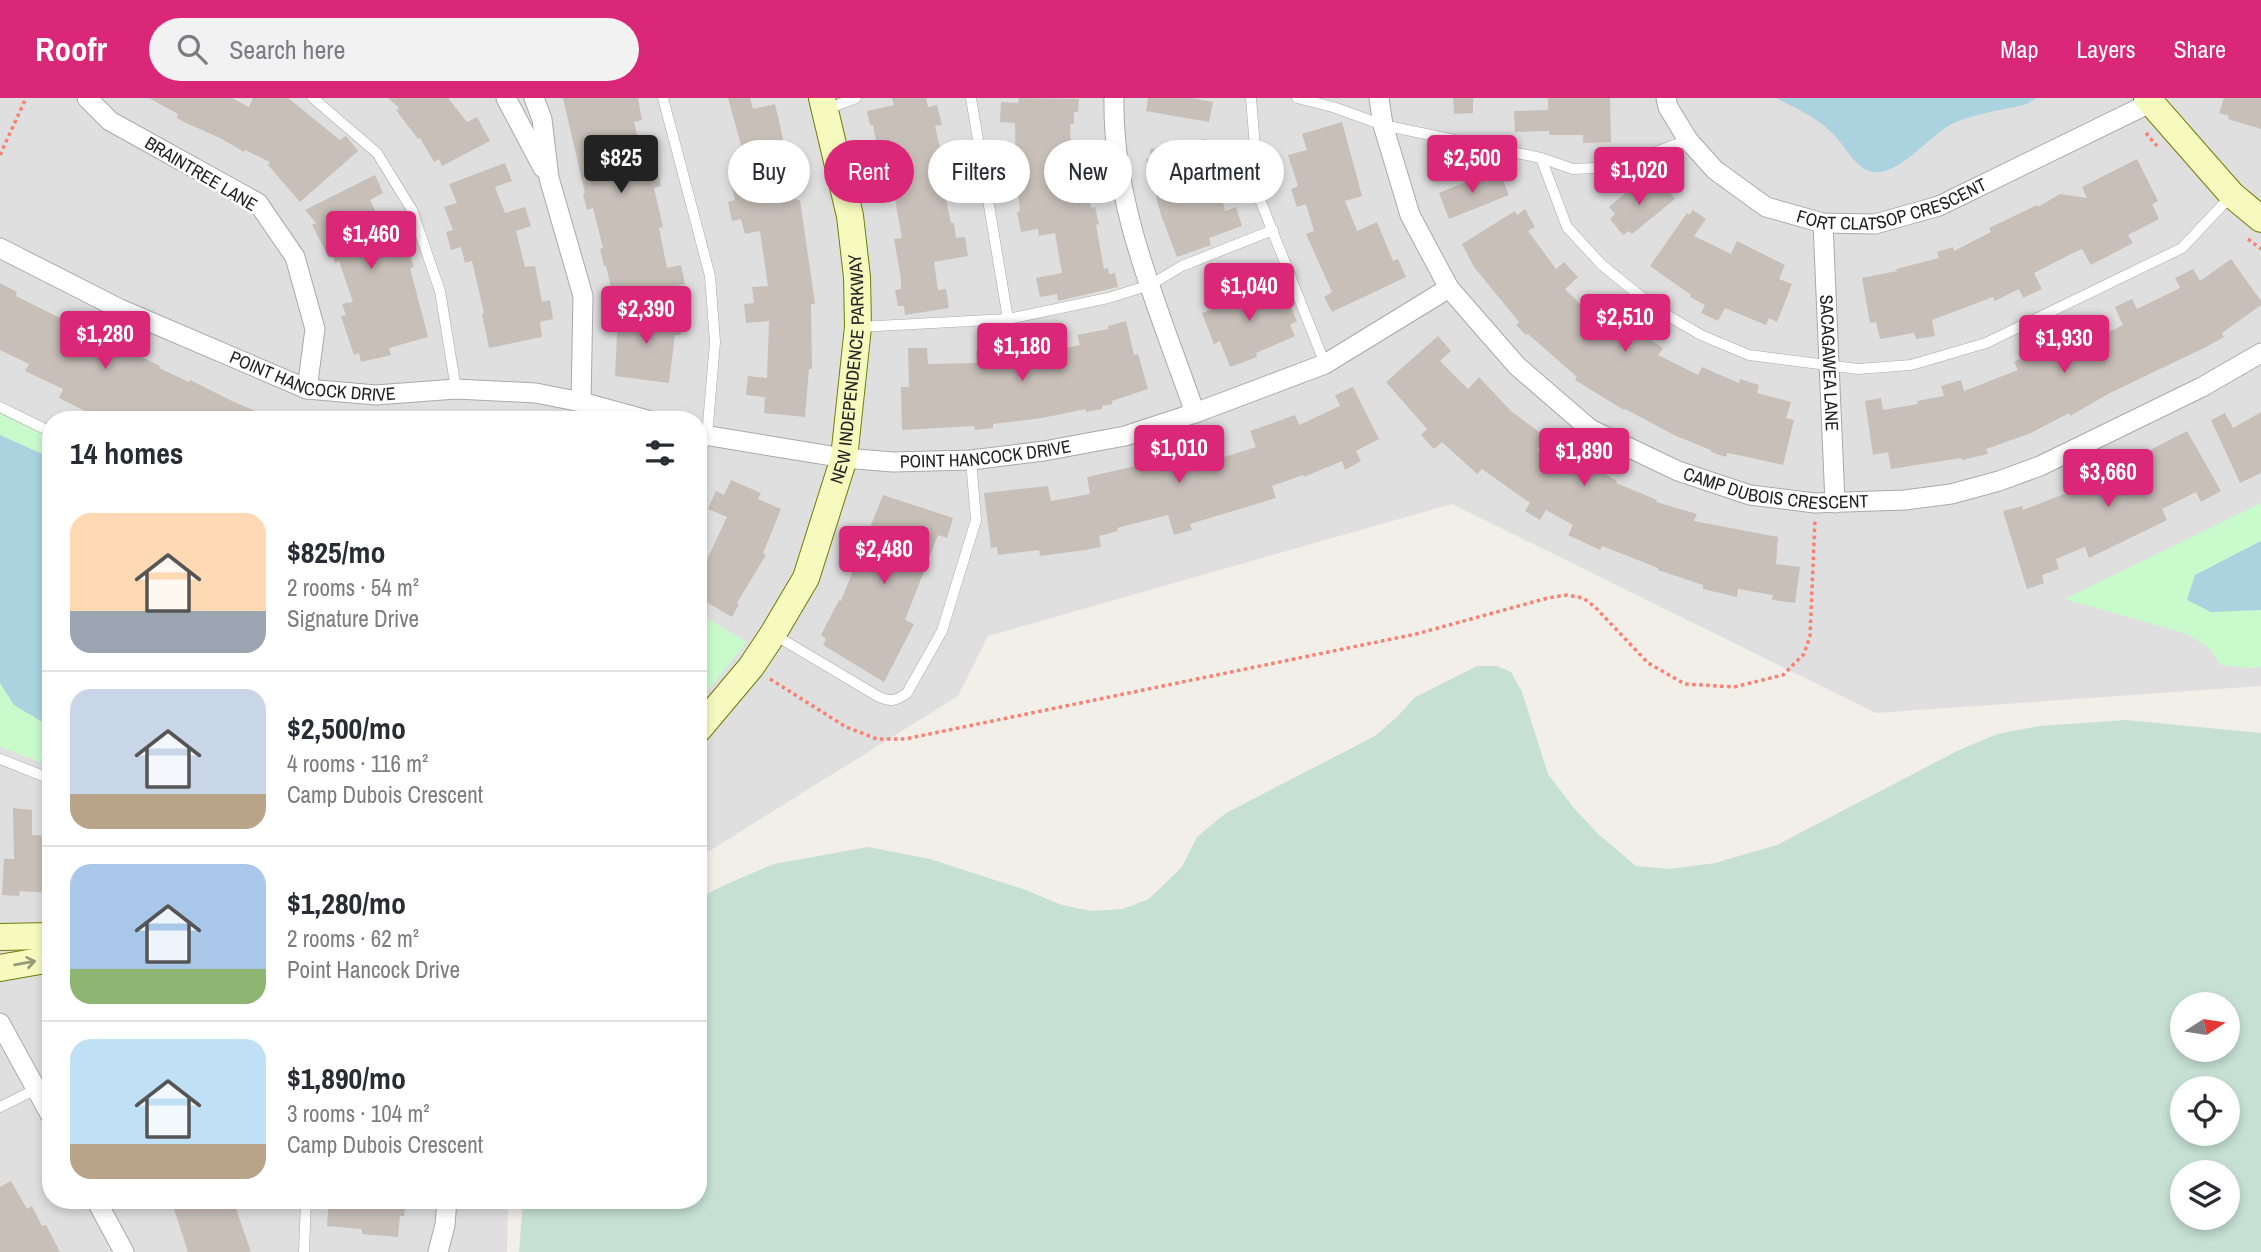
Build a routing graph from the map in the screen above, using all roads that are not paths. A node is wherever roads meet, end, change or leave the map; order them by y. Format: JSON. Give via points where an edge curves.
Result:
{"nodes":[{"id":1,"x":87,"y":98,"type":"edge"},
{"id":2,"x":313,"y":98,"type":"edge"},
{"id":3,"x":506,"y":98,"type":"edge"},
{"id":4,"x":534,"y":98,"type":"edge"},
{"id":5,"x":663,"y":98,"type":"edge"},
{"id":6,"x":856,"y":98,"type":"edge"},
{"id":7,"x":971,"y":98,"type":"edge"},
{"id":8,"x":1114,"y":98,"type":"edge"},
{"id":9,"x":1251,"y":98,"type":"edge"},
{"id":10,"x":1297,"y":98,"type":"edge"},
{"id":11,"x":1379,"y":98,"type":"edge"},
{"id":12,"x":1666,"y":98,"type":"edge"},
{"id":13,"x":2151,"y":100,"type":"edge"},
{"id":14,"x":823,"y":104,"type":"edge"},
{"id":15,"x":1383,"y":125,"type":"junction"},
{"id":16,"x":1688,"y":140,"type":"junction"},
{"id":17,"x":1541,"y":158,"type":"junction"},
{"id":18,"x":549,"y":178,"type":"junction"},
{"id":19,"x":2232,"y":195,"type":"junction"},
{"id":20,"x":2261,"y":219,"type":"edge"},
{"id":21,"x":1822,"y":223,"type":"junction"},
{"id":22,"x":1273,"y":230,"type":"junction"},
{"id":23,"x":1,"y":250,"type":"edge"},
{"id":24,"x":1150,"y":285,"type":"junction"},
{"id":25,"x":1449,"y":288,"type":"junction"},
{"id":26,"x":1008,"y":319,"type":"junction"},
{"id":27,"x":858,"y":327,"type":"junction"},
{"id":28,"x":2261,"y":353,"type":"edge"},
{"id":29,"x":1325,"y":364,"type":"junction"},
{"id":30,"x":1828,"y":366,"type":"junction"},
{"id":31,"x":307,"y":389,"type":"junction"},
{"id":32,"x":456,"y":389,"type":"junction"},
{"id":33,"x":581,"y":402,"type":"junction"},
{"id":34,"x":0,"y":407,"type":"edge"},
{"id":35,"x":614,"y":411,"type":"edge"},
{"id":36,"x":706,"y":411,"type":"edge"},
{"id":37,"x":1195,"y":412,"type":"junction"},
{"id":38,"x":42,"y":428,"type":"edge"},
{"id":39,"x":707,"y":436,"type":"edge"},
{"id":40,"x":844,"y":458,"type":"junction"},
{"id":41,"x":971,"y":460,"type":"junction"},
{"id":42,"x":1835,"y":503,"type":"junction"},
{"id":43,"x":773,"y":634,"type":"junction"},
{"id":44,"x":707,"y":719,"type":"edge"},
{"id":45,"x":0,"y":759,"type":"edge"},
{"id":46,"x":42,"y":775,"type":"edge"},
{"id":47,"x":42,"y":936,"type":"edge"},
{"id":48,"x":0,"y":937,"type":"edge"},
{"id":49,"x":42,"y":961,"type":"edge"},
{"id":50,"x":0,"y":968,"type":"edge"},
{"id":51,"x":0,"y":1023,"type":"edge"},
{"id":52,"x":36,"y":1089,"type":"junction"},
{"id":53,"x":42,"y":1100,"type":"edge"},
{"id":54,"x":0,"y":1107,"type":"edge"},
{"id":55,"x":101,"y":1209,"type":"edge"},
{"id":56,"x":306,"y":1209,"type":"edge"},
{"id":57,"x":446,"y":1209,"type":"edge"},
{"id":58,"x":124,"y":1252,"type":"edge"},
{"id":59,"x":304,"y":1252,"type":"edge"},
{"id":60,"x":438,"y":1252,"type":"edge"}],
"edges":[{"from":1,"to":31,"type":"street","name":"BRAINTREE LANE","via":[[110,121],[258,203],[295,257],[315,329]]},
{"from":2,"to":32,"type":"lane","via":[[377,153],[412,210],[440,291]]},
{"from":3,"to":18,"type":"street"},
{"from":4,"to":18,"type":"street","via":[[542,119]]},
{"from":5,"to":36,"type":"lane","via":[[710,276],[715,342]]},
{"from":6,"to":14,"type":"lane"},
{"from":7,"to":26,"type":"lane"},
{"from":8,"to":24,"type":"street","via":[[1126,208]]},
{"from":9,"to":22,"type":"lane","via":[[1259,197]]},
{"from":10,"to":15,"type":"lane"},
{"from":11,"to":15,"type":"street","name":"CAMP DUBOIS CRESCENT"},
{"from":12,"to":16,"type":"street","name":"FORT CLATSOP CRESCENT"},
{"from":13,"to":19,"type":"street"},
{"from":13,"to":21,"type":"street","name":"FORT CLATSOP CRESCENT","via":[[1939,206],[1875,224]]},
{"from":14,"to":27,"type":"street","name":"NEW INDEPENDENCE PARKWAY","via":[[850,216]]},
{"from":15,"to":17,"type":"lane"},
{"from":15,"to":25,"type":"street","name":"CAMP DUBOIS CRESCENT","via":[[1410,215]]},
{"from":16,"to":17,"type":"lane","via":[[1615,167],[1573,169]]},
{"from":16,"to":21,"type":"street","name":"FORT CLATSOP CRESCENT","via":[[1715,170],[1766,207]]},
{"from":17,"to":30,"type":"lane","via":[[1567,227],[1602,265],[1655,308],[1701,335],[1749,355]]},
{"from":18,"to":33,"type":"street","via":[[583,296]]},
{"from":19,"to":20,"type":"street"},
{"from":19,"to":30,"type":"lane","via":[[2182,248],[1986,343],[1911,365]]},
{"from":21,"to":30,"type":"street","name":"SACAGAWEA LANE"},
{"from":22,"to":24,"type":"lane","via":[[1182,266]]},
{"from":22,"to":29,"type":"lane"},
{"from":23,"to":31,"type":"street","name":"POINT HANCOCK DRIVE","via":[[120,309]]},
{"from":24,"to":26,"type":"lane"},
{"from":24,"to":37,"type":"street"},
{"from":25,"to":29,"type":"street","name":"POINT HANCOCK DRIVE"},
{"from":25,"to":42,"type":"street","name":"CAMP DUBOIS CRESCENT","via":[[1517,366],[1590,429],[1678,471],[1750,495]]},
{"from":26,"to":27,"type":"lane"},
{"from":27,"to":40,"type":"street","name":"NEW INDEPENDENCE PARKWAY"},
{"from":28,"to":42,"type":"street","name":"CAMP DUBOIS CRESCENT","via":[[2090,442],[1999,481],[1951,494]]},
{"from":29,"to":37,"type":"street","name":"POINT HANCOCK DRIVE"},
{"from":30,"to":42,"type":"street","name":"SACAGAWEA LANE"},
{"from":31,"to":32,"type":"street","name":"POINT HANCOCK DRIVE","via":[[376,395]]},
{"from":32,"to":33,"type":"street","name":"POINT HANCOCK DRIVE"},
{"from":33,"to":35,"type":"street","name":"POINT HANCOCK DRIVE"},
{"from":34,"to":38,"type":"lane"},
{"from":37,"to":41,"type":"street","name":"POINT HANCOCK DRIVE","via":[[1125,436]]},
{"from":39,"to":40,"type":"street","name":"POINT HANCOCK DRIVE"},
{"from":40,"to":41,"type":"street","name":"POINT HANCOCK DRIVE"},
{"from":40,"to":43,"type":"street","name":"NEW INDEPENDENCE PARKWAY","via":[[806,578]]},
{"from":41,"to":43,"type":"lane","via":[[976,520],[942,631],[907,693],[890,701],[879,697]]},
{"from":43,"to":44,"type":"street","name":"NEW INDEPENDENCE PARKWAY"},
{"from":45,"to":46,"type":"lane"},
{"from":47,"to":48,"type":"street"},
{"from":50,"to":49,"type":"street","one_way":true},
{"from":51,"to":52,"type":"street"},
{"from":52,"to":53,"type":"street"},
{"from":52,"to":54,"type":"lane"},
{"from":55,"to":58,"type":"street"},
{"from":56,"to":59,"type":"lane"},
{"from":57,"to":60,"type":"street"}]}
